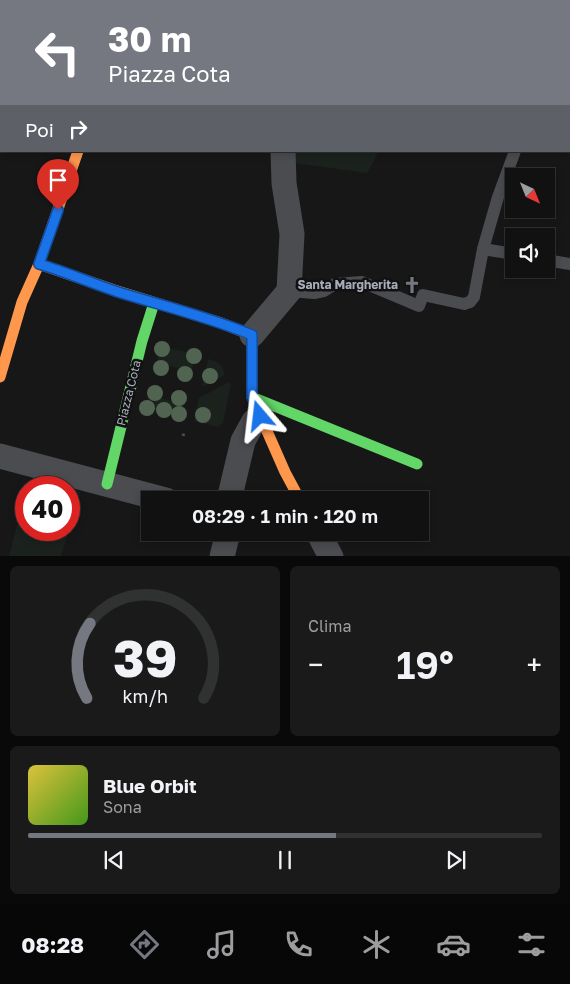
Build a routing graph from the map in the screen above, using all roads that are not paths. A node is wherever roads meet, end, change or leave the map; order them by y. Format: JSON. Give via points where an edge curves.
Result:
{"nodes":[{"id":1,"x":78,"y":152,"type":"edge"},
{"id":2,"x":283,"y":152,"type":"edge"},
{"id":3,"x":516,"y":152,"type":"edge"},
{"id":4,"x":483,"y":249,"type":"junction"},
{"id":5,"x":505,"y":253,"type":"edge"},
{"id":6,"x":555,"y":262,"type":"edge"},
{"id":7,"x":39,"y":264,"type":"junction"},
{"id":8,"x":570,"y":264,"type":"edge"},
{"id":9,"x":289,"y":291,"type":"junction"},
{"id":10,"x":154,"y":303,"type":"junction"},
{"id":11,"x":252,"y":335,"type":"junction"},
{"id":12,"x":1,"y":367,"type":"edge"},
{"id":13,"x":256,"y":407,"type":"junction"},
{"id":14,"x":0,"y":456,"type":"edge"},
{"id":15,"x":417,"y":464,"type":"dead end"},
{"id":16,"x":107,"y":484,"type":"junction"},
{"id":17,"x":231,"y":491,"type":"edge"},
{"id":18,"x":295,"y":491,"type":"edge"},
{"id":19,"x":141,"y":494,"type":"edge"},
{"id":20,"x":226,"y":541,"type":"edge"},
{"id":21,"x":323,"y":541,"type":"edge"},
{"id":22,"x":222,"y":556,"type":"edge"},
{"id":23,"x":331,"y":556,"type":"edge"}],
"edges":[{"from":1,"to":7,"type":"street"},
{"from":2,"to":9,"type":"street","via":[[292,234]]},
{"from":3,"to":4,"type":"lane"},
{"from":4,"to":5,"type":"lane"},
{"from":4,"to":9,"type":"lane","via":[[474,297],[468,304],[424,295],[419,306],[362,282],[336,284],[314,293]]},
{"from":6,"to":8,"type":"lane"},
{"from":7,"to":10,"type":"street"},
{"from":7,"to":12,"type":"street","via":[[22,302]]},
{"from":9,"to":11,"type":"street"},
{"from":10,"to":11,"type":"street"},
{"from":10,"to":16,"type":"street","name":"Piazza Cota"},
{"from":11,"to":13,"type":"street"},
{"from":13,"to":15,"type":"street"},
{"from":13,"to":17,"type":"street","via":[[254,421],[243,441]]},
{"from":13,"to":18,"type":"street"},
{"from":14,"to":16,"type":"street"},
{"from":16,"to":19,"type":"street"},
{"from":20,"to":22,"type":"street"},
{"from":21,"to":23,"type":"street"}]}
